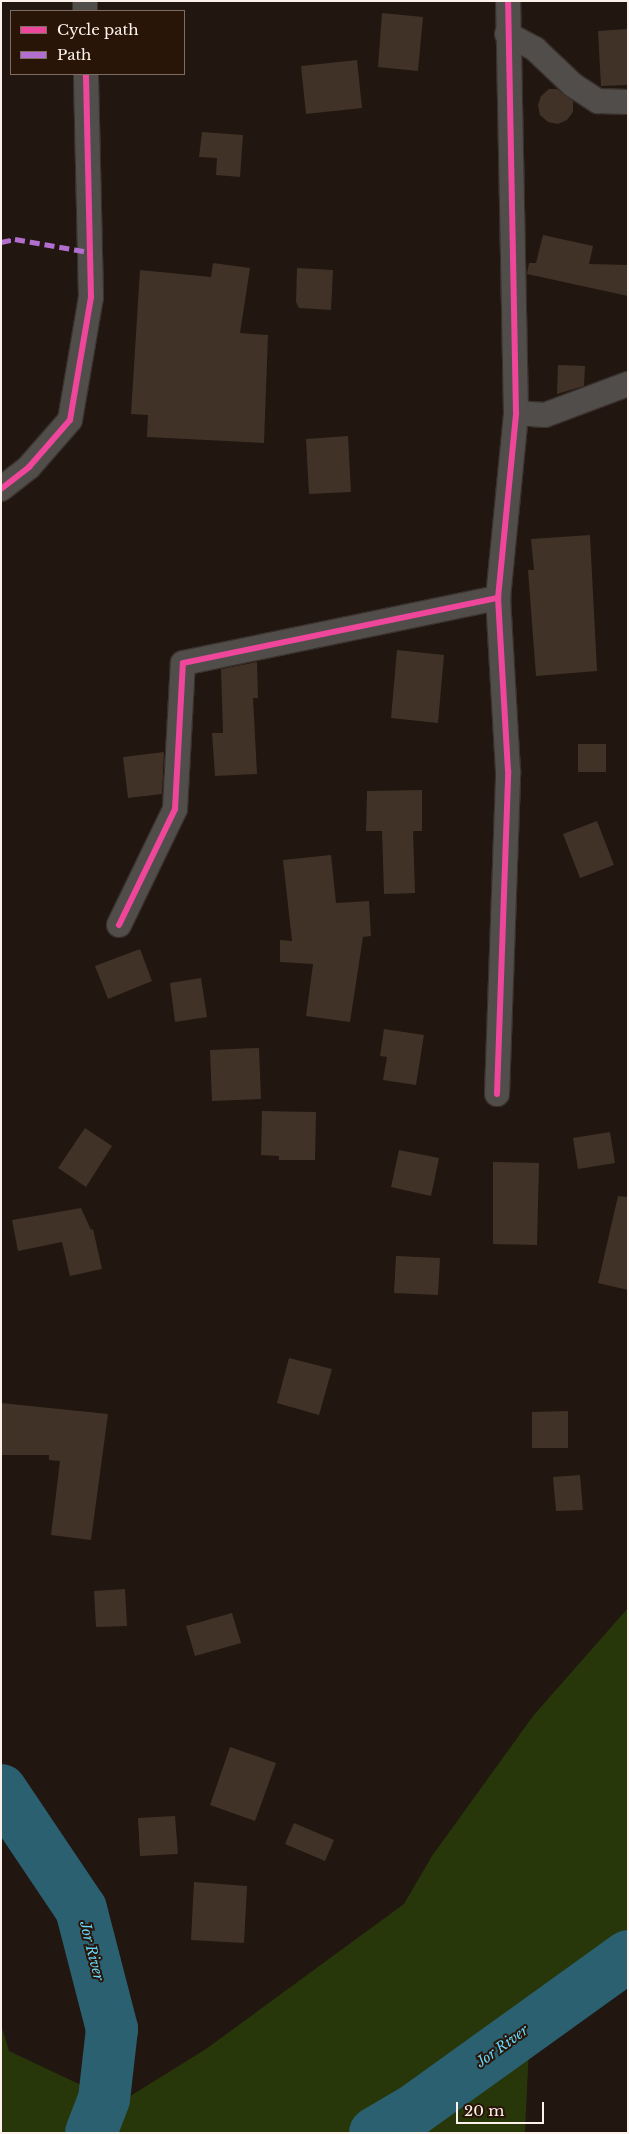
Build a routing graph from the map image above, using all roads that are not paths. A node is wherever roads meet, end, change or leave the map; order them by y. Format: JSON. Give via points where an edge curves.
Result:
{"nodes":[{"id":1,"x":508,"y":1,"type":"edge"},
{"id":2,"x":507,"y":34,"type":"junction"},
{"id":3,"x":86,"y":75,"type":"edge"},
{"id":4,"x":628,"y":102,"type":"edge"},
{"id":5,"x":628,"y":384,"type":"edge"},
{"id":6,"x":516,"y":413,"type":"junction"},
{"id":7,"x":1,"y":489,"type":"edge"},
{"id":8,"x":498,"y":598,"type":"junction"},
{"id":9,"x":119,"y":925,"type":"dead end"},
{"id":10,"x":497,"y":1094,"type":"dead end"}],
"edges":[{"from":1,"to":2,"type":"street"},
{"from":2,"to":4,"type":"street","via":[[535,48],[573,85],[598,100]]},
{"from":2,"to":6,"type":"street"},
{"from":3,"to":7,"type":"street","via":[[91,297],[70,420],[29,468]]},
{"from":5,"to":6,"type":"street","via":[[545,415]]},
{"from":6,"to":8,"type":"street"},
{"from":8,"to":9,"type":"street","via":[[183,663],[175,808]]},
{"from":8,"to":10,"type":"street","via":[[508,771]]}]}
